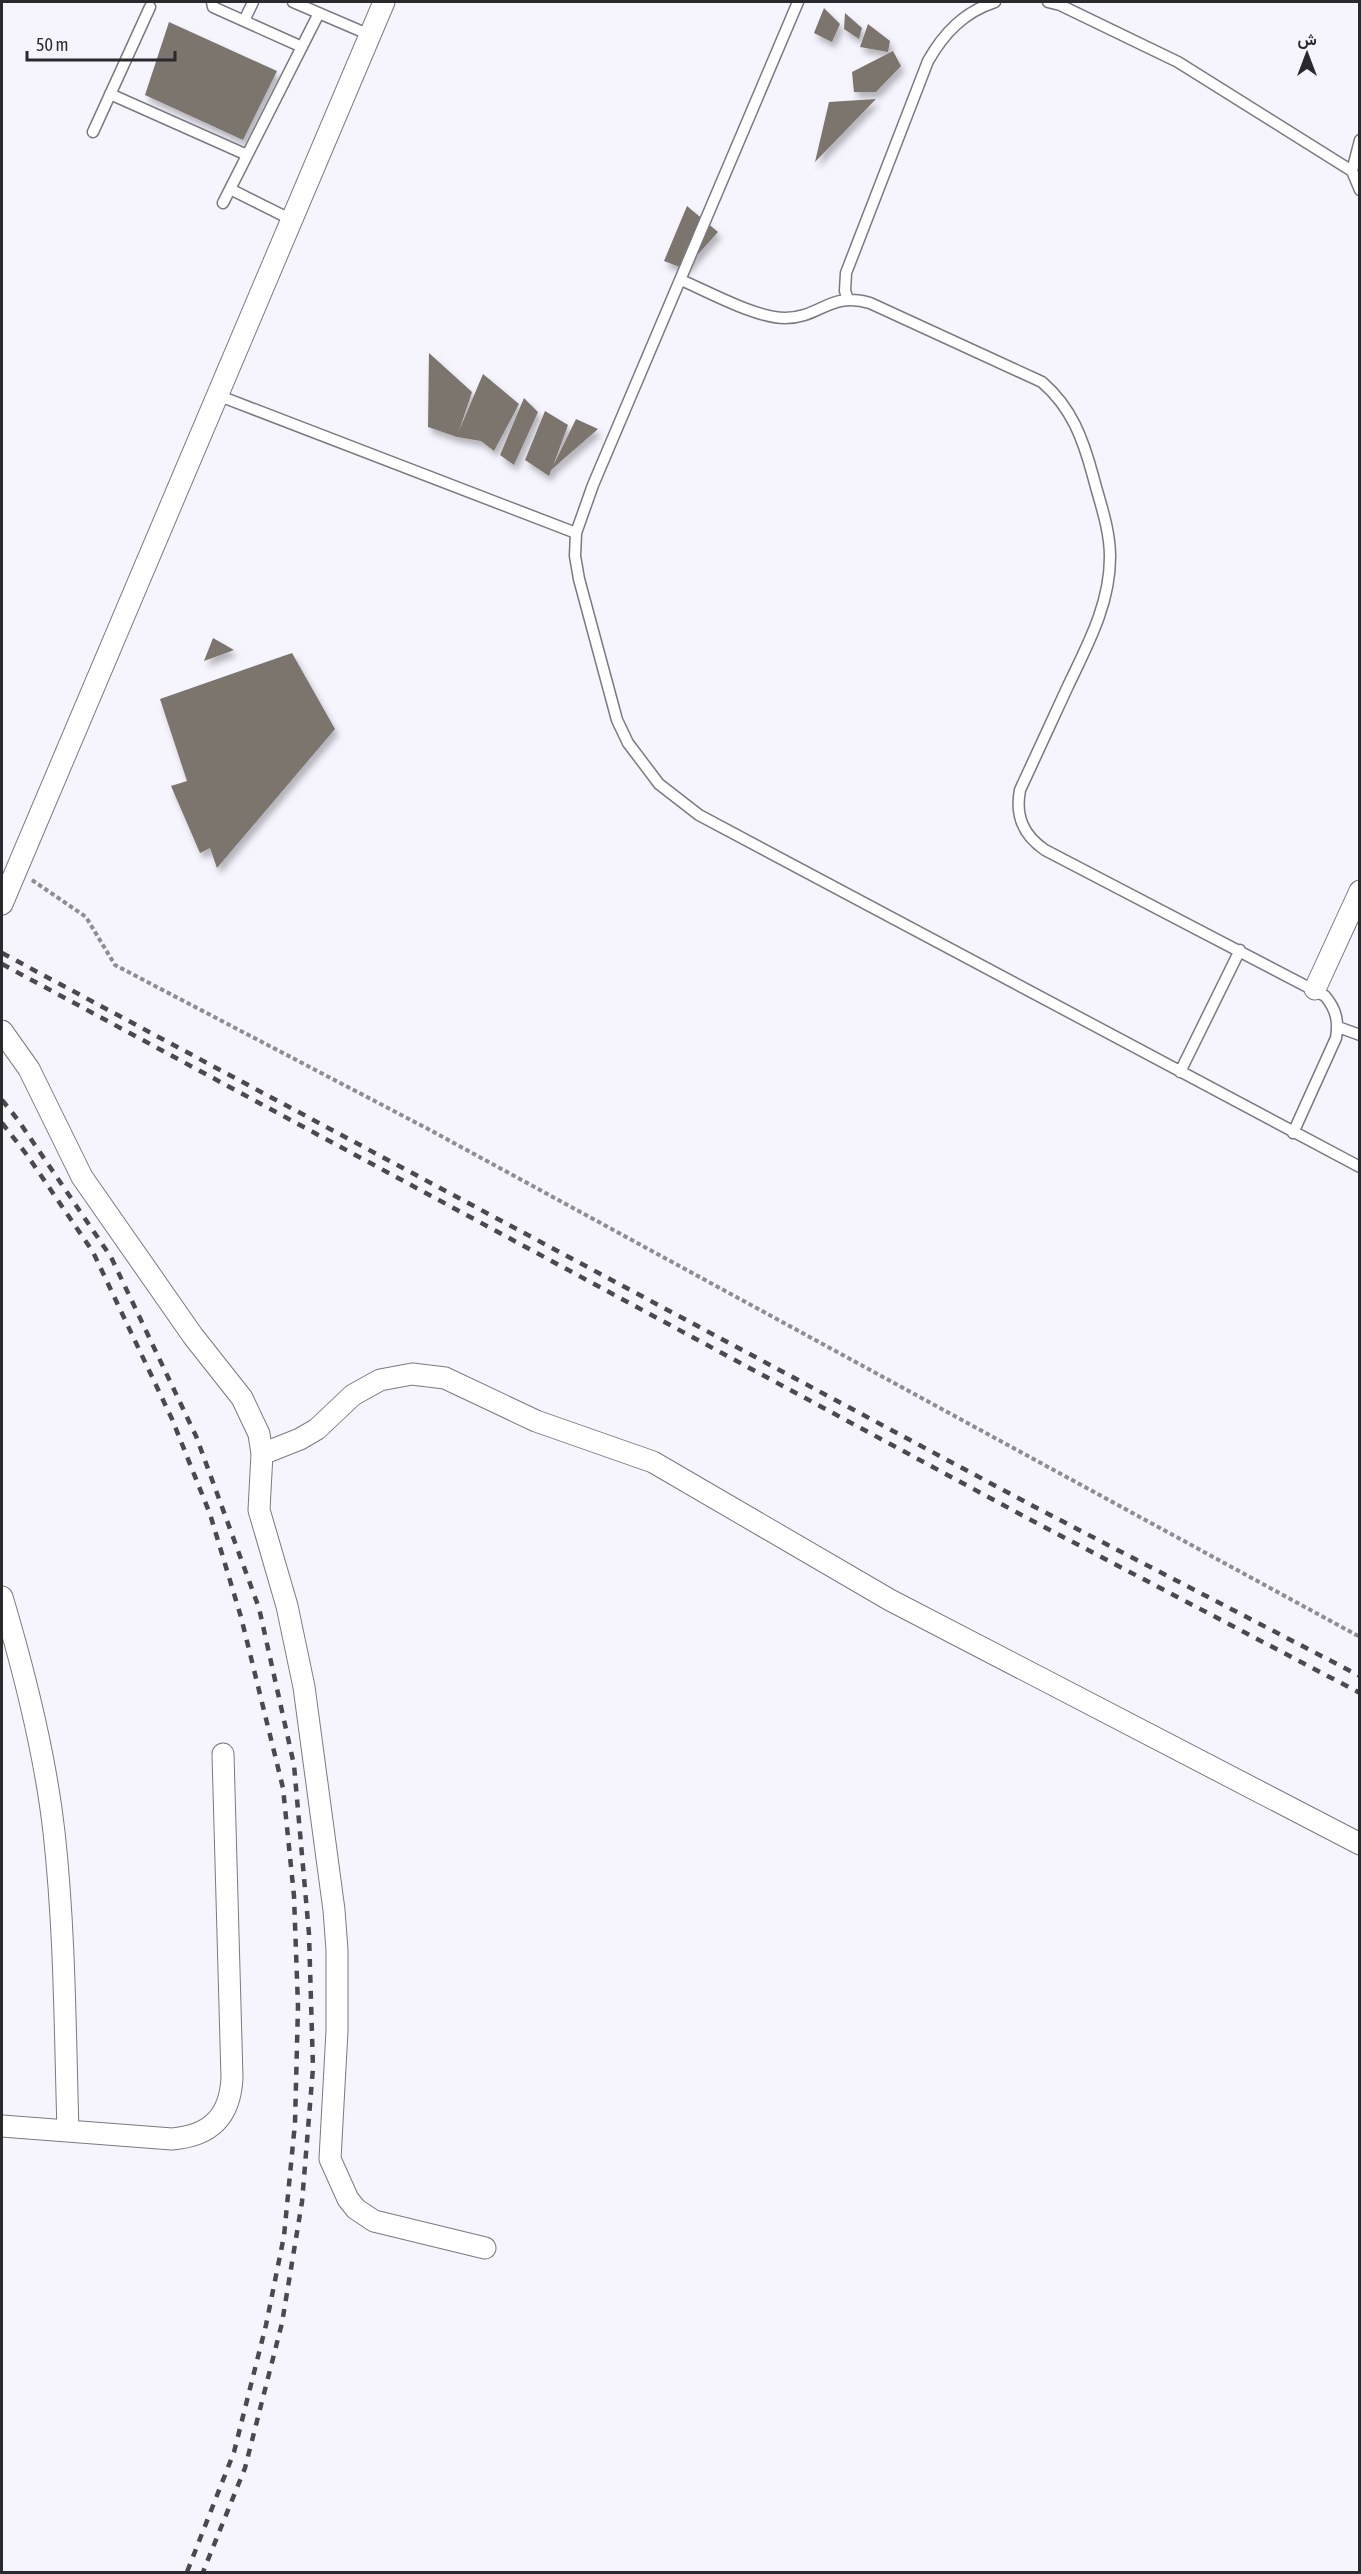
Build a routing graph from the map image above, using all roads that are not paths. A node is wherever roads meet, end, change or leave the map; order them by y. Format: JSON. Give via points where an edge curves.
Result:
{"nodes":[{"id":1,"x":212,"y":2,"type":"edge"},
{"id":2,"x":253,"y":2,"type":"edge"},
{"id":3,"x":293,"y":2,"type":"edge"},
{"id":4,"x":384,"y":2,"type":"edge"},
{"id":5,"x":798,"y":2,"type":"edge"},
{"id":6,"x":994,"y":2,"type":"edge"},
{"id":7,"x":1048,"y":2,"type":"edge"},
{"id":8,"x":150,"y":8,"type":"dead end"},
{"id":9,"x":319,"y":13,"type":"junction"},
{"id":10,"x":244,"y":21,"type":"junction"},
{"id":11,"x":370,"y":35,"type":"junction"},
{"id":12,"x":302,"y":47,"type":"junction"},
{"id":13,"x":110,"y":94,"type":"junction"},
{"id":14,"x":93,"y":132,"type":"dead end"},
{"id":15,"x":1359,"y":140,"type":"edge"},
{"id":16,"x":247,"y":155,"type":"junction"},
{"id":17,"x":1352,"y":171,"type":"junction"},
{"id":18,"x":230,"y":189,"type":"junction"},
{"id":19,"x":1359,"y":190,"type":"edge"},
{"id":20,"x":223,"y":203,"type":"dead end"},
{"id":21,"x":292,"y":220,"type":"junction"},
{"id":22,"x":681,"y":280,"type":"junction"},
{"id":23,"x":848,"y":299,"type":"junction"},
{"id":24,"x":218,"y":395,"type":"junction"},
{"id":25,"x":576,"y":533,"type":"junction"},
{"id":26,"x":1359,"y":891,"type":"edge"},
{"id":27,"x":2,"y":902,"type":"edge"},
{"id":28,"x":1240,"y":950,"type":"junction"},
{"id":29,"x":1315,"y":989,"type":"junction"},
{"id":30,"x":1338,"y":1027,"type":"junction"},
{"id":31,"x":2,"y":1031,"type":"edge"},
{"id":32,"x":1359,"y":1035,"type":"edge"},
{"id":33,"x":1180,"y":1072,"type":"junction"},
{"id":34,"x":1293,"y":1133,"type":"junction"},
{"id":35,"x":1359,"y":1167,"type":"edge"},
{"id":36,"x":262,"y":1454,"type":"junction"},
{"id":37,"x":2,"y":1597,"type":"edge"},
{"id":38,"x":223,"y":1754,"type":"dead end"},
{"id":39,"x":1359,"y":1844,"type":"edge"},
{"id":40,"x":2,"y":2126,"type":"edge"},
{"id":41,"x":68,"y":2131,"type":"junction"},
{"id":42,"x":485,"y":2248,"type":"dead end"}],
"edges":[{"from":1,"to":10,"type":"lane","via":[[213,7]]},
{"from":2,"to":10,"type":"lane"},
{"from":3,"to":9,"type":"lane"},
{"from":4,"to":11,"type":"street"},
{"from":5,"to":22,"type":"lane"},
{"from":6,"to":23,"type":"lane","via":[[954,24],[928,61],[846,273]]},
{"from":7,"to":17,"type":"lane","via":[[1060,4],[1178,62]]},
{"from":8,"to":13,"type":"lane"},
{"from":9,"to":11,"type":"lane"},
{"from":9,"to":12,"type":"lane"},
{"from":10,"to":12,"type":"lane"},
{"from":11,"to":21,"type":"street"},
{"from":12,"to":16,"type":"lane"},
{"from":13,"to":14,"type":"lane"},
{"from":13,"to":16,"type":"lane"},
{"from":15,"to":17,"type":"lane"},
{"from":16,"to":18,"type":"lane"},
{"from":17,"to":19,"type":"lane"},
{"from":18,"to":20,"type":"lane"},
{"from":18,"to":21,"type":"lane"},
{"from":21,"to":24,"type":"street"},
{"from":22,"to":23,"type":"lane","via":[[773,317],[801,316]]},
{"from":22,"to":25,"type":"lane"},
{"from":23,"to":28,"type":"lane","via":[[870,303],[1042,382],[1071,415],[1086,451],[1109,537],[1109,577],[1093,633],[1020,790],[1018,813],[1027,835],[1045,850]]},
{"from":24,"to":25,"type":"lane"},
{"from":24,"to":27,"type":"street"},
{"from":25,"to":33,"type":"lane","via":[[579,579],[617,720],[658,784],[699,815]]},
{"from":26,"to":29,"type":"street"},
{"from":28,"to":29,"type":"lane"},
{"from":28,"to":33,"type":"lane"},
{"from":29,"to":30,"type":"lane","via":[[1332,1005]]},
{"from":30,"to":32,"type":"lane"},
{"from":30,"to":34,"type":"lane"},
{"from":31,"to":36,"type":"street","via":[[29,1069],[67,1148],[100,1204],[242,1398],[252,1415]]},
{"from":33,"to":34,"type":"lane"},
{"from":34,"to":35,"type":"lane"},
{"from":36,"to":39,"type":"street","via":[[316,1429],[353,1395],[380,1380],[412,1374],[452,1381],[536,1421],[653,1462],[890,1600]]},
{"from":36,"to":42,"type":"street","via":[[259,1510],[304,1687],[334,1910],[337,2031],[330,2159],[348,2199],[374,2221]]},
{"from":37,"to":41,"type":"street","via":[[33,1708],[54,1831],[60,1893]]},
{"from":38,"to":41,"type":"street","via":[[232,2078],[225,2109],[216,2122],[188,2138]]},
{"from":40,"to":41,"type":"street"}]}
